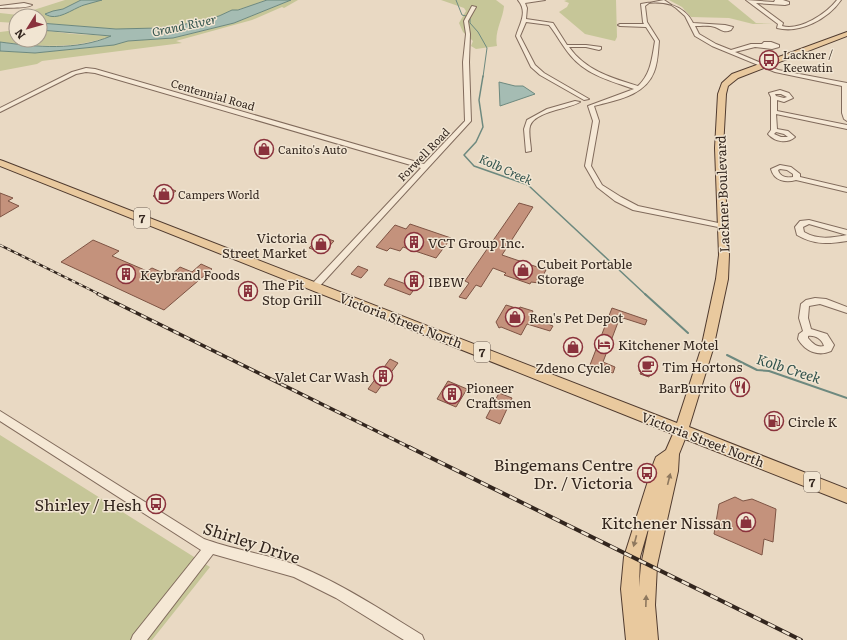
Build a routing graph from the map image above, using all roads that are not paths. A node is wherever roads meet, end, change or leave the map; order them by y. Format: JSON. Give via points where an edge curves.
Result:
{"nodes":[{"id":1,"x":542,"y":0,"type":"edge"},
{"id":2,"x":662,"y":0,"type":"edge"},
{"id":3,"x":666,"y":0,"type":"edge"},
{"id":4,"x":839,"y":0,"type":"edge"},
{"id":5,"x":521,"y":1,"type":"edge"},
{"id":6,"x":750,"y":1,"type":"edge"},
{"id":7,"x":32,"y":2,"type":"dead end"},
{"id":8,"x":776,"y":2,"type":"dead end"},
{"id":9,"x":0,"y":7,"type":"edge"},
{"id":10,"x":474,"y":7,"type":"dead end"},
{"id":11,"x":524,"y":20,"type":"junction"},
{"id":12,"x":691,"y":24,"type":"junction"},
{"id":13,"x":620,"y":25,"type":"dead end"},
{"id":14,"x":647,"y":26,"type":"junction"},
{"id":15,"x":718,"y":26,"type":"dead end"},
{"id":16,"x":847,"y":34,"type":"edge"},
{"id":17,"x":764,"y":45,"type":"dead end"},
{"id":18,"x":567,"y":46,"type":"junction"},
{"id":19,"x":599,"y":48,"type":"dead end"},
{"id":20,"x":730,"y":52,"type":"junction"},
{"id":21,"x":762,"y":65,"type":"junction"},
{"id":22,"x":846,"y":85,"type":"edge"},
{"id":23,"x":638,"y":88,"type":"junction"},
{"id":24,"x":574,"y":93,"type":"junction"},
{"id":25,"x":774,"y":97,"type":"dead end"},
{"id":26,"x":590,"y":103,"type":"junction"},
{"id":27,"x":580,"y":104,"type":"junction"},
{"id":28,"x":847,"y":107,"type":"edge"},
{"id":29,"x":0,"y":110,"type":"edge"},
{"id":30,"x":773,"y":112,"type":"junction"},
{"id":31,"x":594,"y":114,"type":"junction"},
{"id":32,"x":847,"y":119,"type":"edge"},
{"id":33,"x":847,"y":127,"type":"edge"},
{"id":34,"x":774,"y":130,"type":"dead end"},
{"id":35,"x":528,"y":151,"type":"dead end"},
{"id":36,"x":0,"y":163,"type":"edge"},
{"id":37,"x":426,"y":167,"type":"junction"},
{"id":38,"x":796,"y":178,"type":"dead end"},
{"id":39,"x":847,"y":190,"type":"edge"},
{"id":40,"x":723,"y":226,"type":"junction"},
{"id":41,"x":847,"y":233,"type":"edge"},
{"id":42,"x":847,"y":238,"type":"edge"},
{"id":43,"x":314,"y":287,"type":"junction"},
{"id":44,"x":847,"y":310,"type":"edge"},
{"id":45,"x":808,"y":332,"type":"dead end"},
{"id":46,"x":0,"y":415,"type":"edge"},
{"id":47,"x":681,"y":432,"type":"junction"},
{"id":48,"x":672,"y":454,"type":"junction"},
{"id":49,"x":847,"y":496,"type":"edge"},
{"id":50,"x":210,"y":548,"type":"junction"},
{"id":51,"x":138,"y":640,"type":"edge"},
{"id":52,"x":417,"y":640,"type":"edge"},
{"id":53,"x":635,"y":640,"type":"edge"},
{"id":54,"x":649,"y":640,"type":"edge"}],
"edges":[{"from":1,"to":5,"type":"street"},
{"from":2,"to":14,"type":"street","via":[[643,5]]},
{"from":3,"to":12,"type":"street","via":[[687,15]]},
{"from":4,"to":6,"type":"street","via":[[826,14],[795,28],[781,24]]},
{"from":5,"to":11,"type":"street","via":[[525,9]]},
{"from":6,"to":8,"type":"street"},
{"from":7,"to":9,"type":"street"},
{"from":10,"to":37,"type":"street","name":"Forwell Road","via":[[467,16],[468,121]]},
{"from":11,"to":18,"type":"street","via":[[551,24]]},
{"from":11,"to":24,"type":"street","via":[[518,36],[530,61],[542,74]]},
{"from":12,"to":15,"type":"street"},
{"from":12,"to":20,"type":"street","via":[[702,38]]},
{"from":13,"to":14,"type":"street"},
{"from":14,"to":23,"type":"street","via":[[657,41],[651,75]]},
{"from":16,"to":21,"type":"main road","name":"Lackner Boulevard"},
{"from":17,"to":20,"type":"street","via":[[749,46]]},
{"from":18,"to":19,"type":"street"},
{"from":18,"to":23,"type":"street","via":[[584,66]]},
{"from":20,"to":21,"type":"street"},
{"from":21,"to":22,"type":"street","via":[[784,73]]},
{"from":21,"to":40,"type":"main road","name":"Lackner Boulevard","via":[[735,76],[725,85],[722,94],[719,148]]},
{"from":22,"to":28,"type":"street"},
{"from":23,"to":26,"type":"street","via":[[622,97]]},
{"from":24,"to":26,"type":"street"},
{"from":24,"to":27,"type":"street"},
{"from":25,"to":30,"type":"street"},
{"from":26,"to":27,"type":"street"},
{"from":26,"to":27,"type":"street"},
{"from":26,"to":31,"type":"street"},
{"from":27,"to":31,"type":"street"},
{"from":27,"to":35,"type":"street","via":[[555,108],[531,119],[527,125]]},
{"from":28,"to":32,"type":"street"},
{"from":29,"to":37,"type":"street","name":"Centennial Road","via":[[74,73],[95,71]]},
{"from":30,"to":33,"type":"street"},
{"from":30,"to":34,"type":"street"},
{"from":31,"to":40,"type":"street","via":[[596,121],[588,166],[599,186],[636,208]]},
{"from":36,"to":43,"type":"main road","name":"Victoria Street North","number":"7"},
{"from":37,"to":43,"type":"street","name":"Forwell Road"},
{"from":38,"to":39,"type":"street"},
{"from":40,"to":47,"type":"main road","name":"Lackner Boulevard","via":[[724,255],[716,312]]},
{"from":41,"to":42,"type":"street","via":[[809,222],[799,227],[800,233],[809,239],[823,242]]},
{"from":43,"to":47,"type":"main road","name":"Victoria Street North","number":"7"},
{"from":44,"to":45,"type":"street","via":[[815,301],[807,302],[804,326]]},
{"from":46,"to":50,"type":"street","name":"Shirley Drive","via":[[174,528]]},
{"from":47,"to":48,"type":"main road","name":"Lackner Boulevard"},
{"from":47,"to":49,"type":"main road","name":"Victoria Street North","number":"7"},
{"from":48,"to":53,"type":"main road","one_way":true,"via":[[660,462],[632,557],[630,589]]},
{"from":54,"to":48,"type":"main road","one_way":true,"via":[[646,605],[649,565],[671,471]]},
{"from":50,"to":51,"type":"street"},
{"from":50,"to":52,"type":"street","name":"Shirley Drive","via":[[257,559],[295,572],[341,594]]}]}
